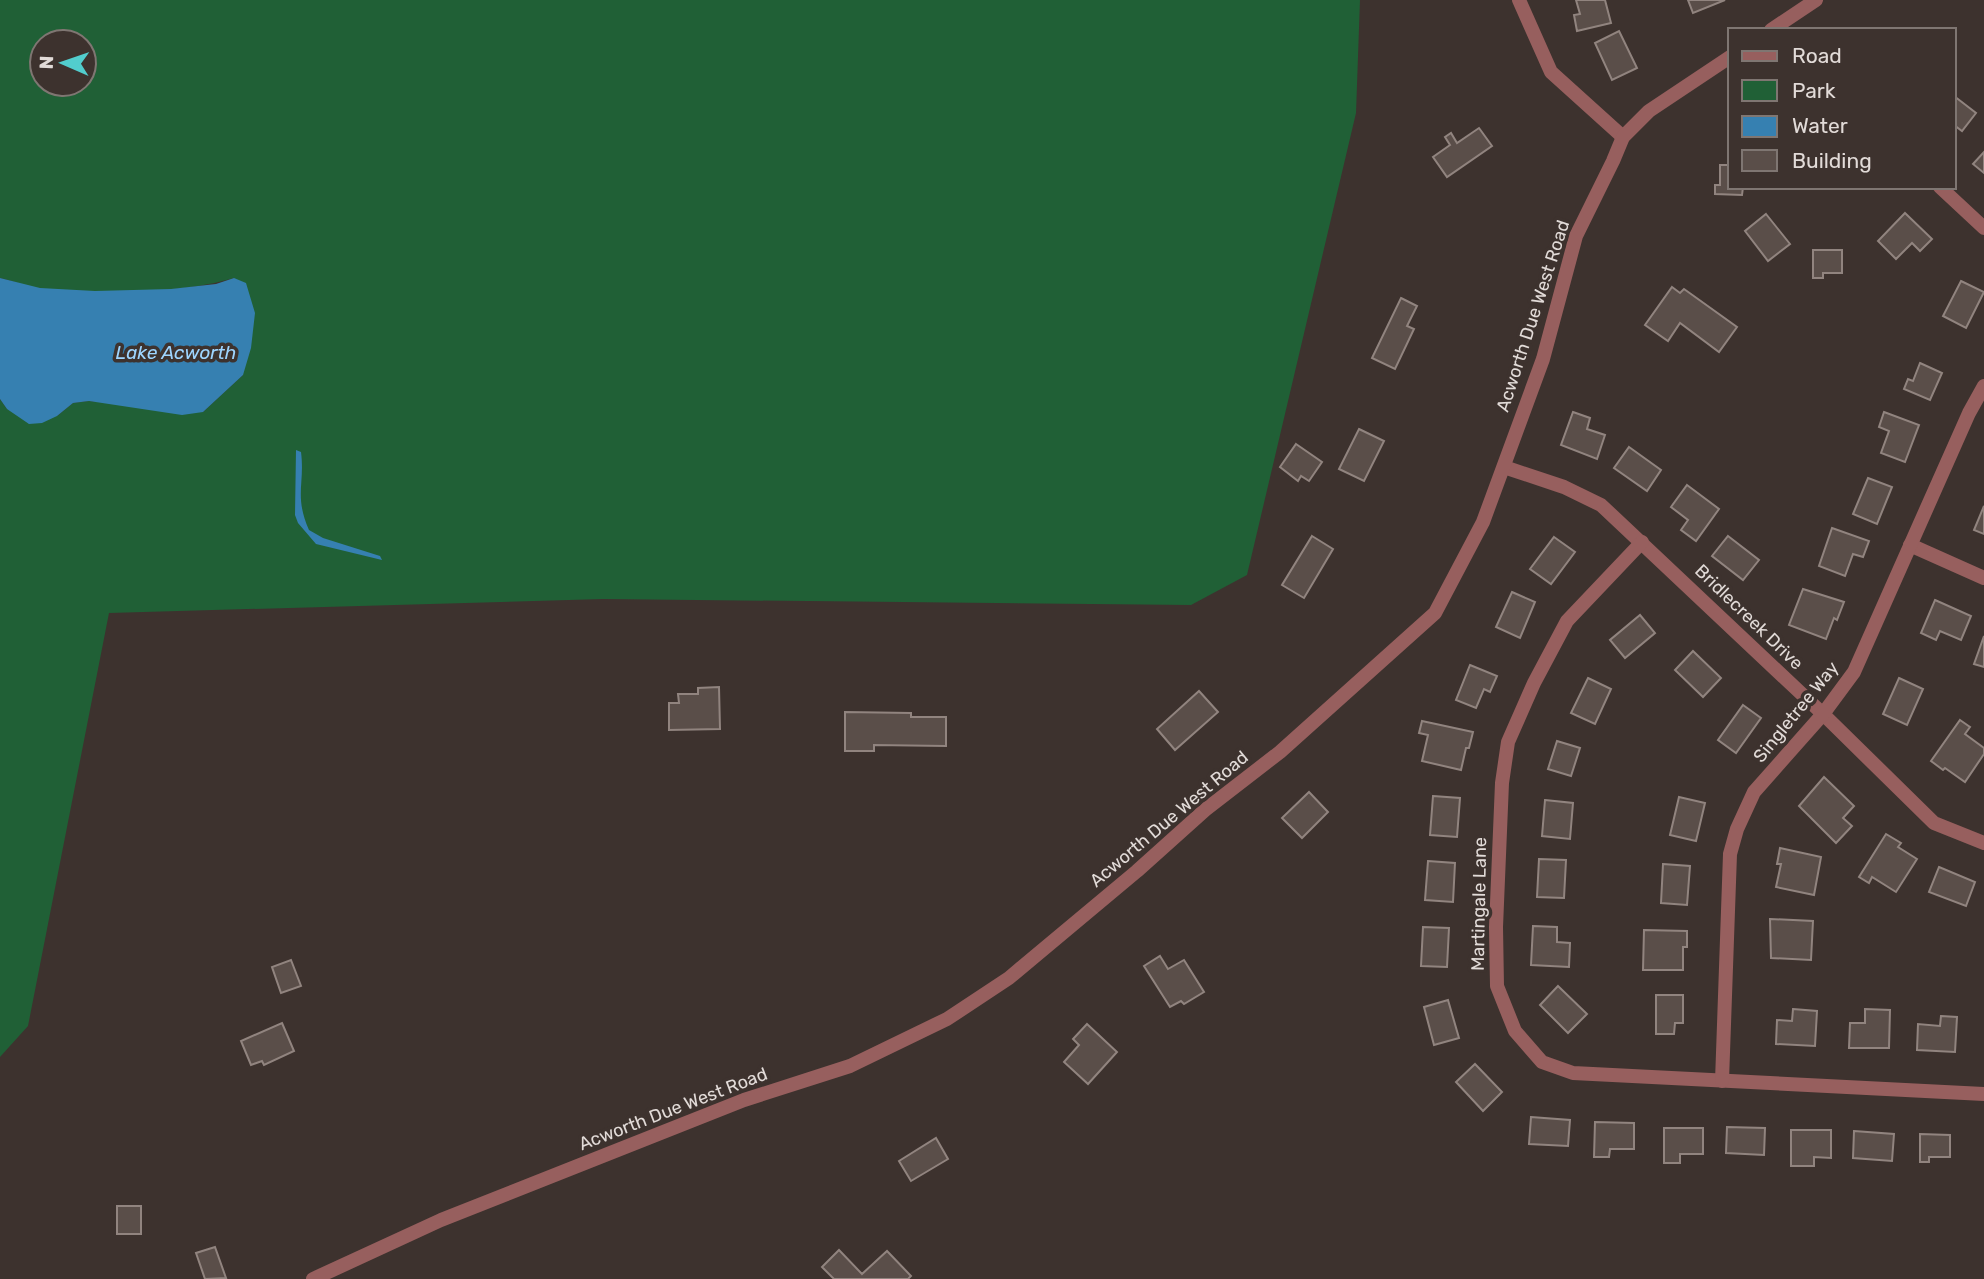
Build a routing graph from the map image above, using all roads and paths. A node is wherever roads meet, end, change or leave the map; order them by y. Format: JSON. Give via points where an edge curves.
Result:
{"nodes":[{"id":1,"x":1519,"y":0,"type":"edge"},
{"id":2,"x":1815,"y":0,"type":"edge"},
{"id":3,"x":1774,"y":28,"type":"edge"},
{"id":4,"x":1728,"y":58,"type":"edge"},
{"id":5,"x":1623,"y":137,"type":"junction"},
{"id":6,"x":1942,"y":189,"type":"edge"},
{"id":7,"x":1984,"y":228,"type":"edge"},
{"id":8,"x":1984,"y":386,"type":"edge"},
{"id":9,"x":1504,"y":467,"type":"junction"},
{"id":10,"x":1642,"y":542,"type":"junction"},
{"id":11,"x":1910,"y":545,"type":"junction"},
{"id":12,"x":1984,"y":578,"type":"edge"},
{"id":13,"x":1823,"y":714,"type":"junction"},
{"id":14,"x":1984,"y":843,"type":"edge"},
{"id":15,"x":1722,"y":1081,"type":"junction"},
{"id":16,"x":1984,"y":1094,"type":"edge"},
{"id":17,"x":313,"y":1279,"type":"edge"}],
"edges":[{"from":1,"to":5,"type":"street","via":[[1550,72]]},
{"from":2,"to":3,"type":"street"},
{"from":4,"to":5,"type":"street","name":"Acworth Due West Road","via":[[1649,111]]},
{"from":5,"to":9,"type":"street","name":"Acworth Due West Road","via":[[1576,236],[1543,359]]},
{"from":6,"to":7,"type":"street"},
{"from":8,"to":11,"type":"street","name":"Singletree Way"},
{"from":9,"to":10,"type":"street","name":"Bridlecreek Drive","via":[[1601,505]]},
{"from":9,"to":17,"type":"street","name":"Acworth Due West Road","via":[[1483,522],[1435,613],[1280,752],[1009,978],[947,1019],[860,1062],[744,1100],[441,1220]]},
{"from":10,"to":13,"type":"street","name":"Bridlecreek Drive"},
{"from":10,"to":15,"type":"street","name":"Martingale Lane","via":[[1567,621],[1508,743],[1502,783],[1497,986],[1515,1031],[1542,1062],[1573,1073]]},
{"from":11,"to":12,"type":"street"},
{"from":11,"to":13,"type":"street","name":"Singletree Way","via":[[1854,672]]},
{"from":13,"to":14,"type":"street","name":"Bridlecreek Drive","via":[[1934,823]]},
{"from":13,"to":15,"type":"street","name":"Singletree Way","via":[[1754,792],[1730,854]]},
{"from":15,"to":16,"type":"street","name":"Martingale Lane"}]}
